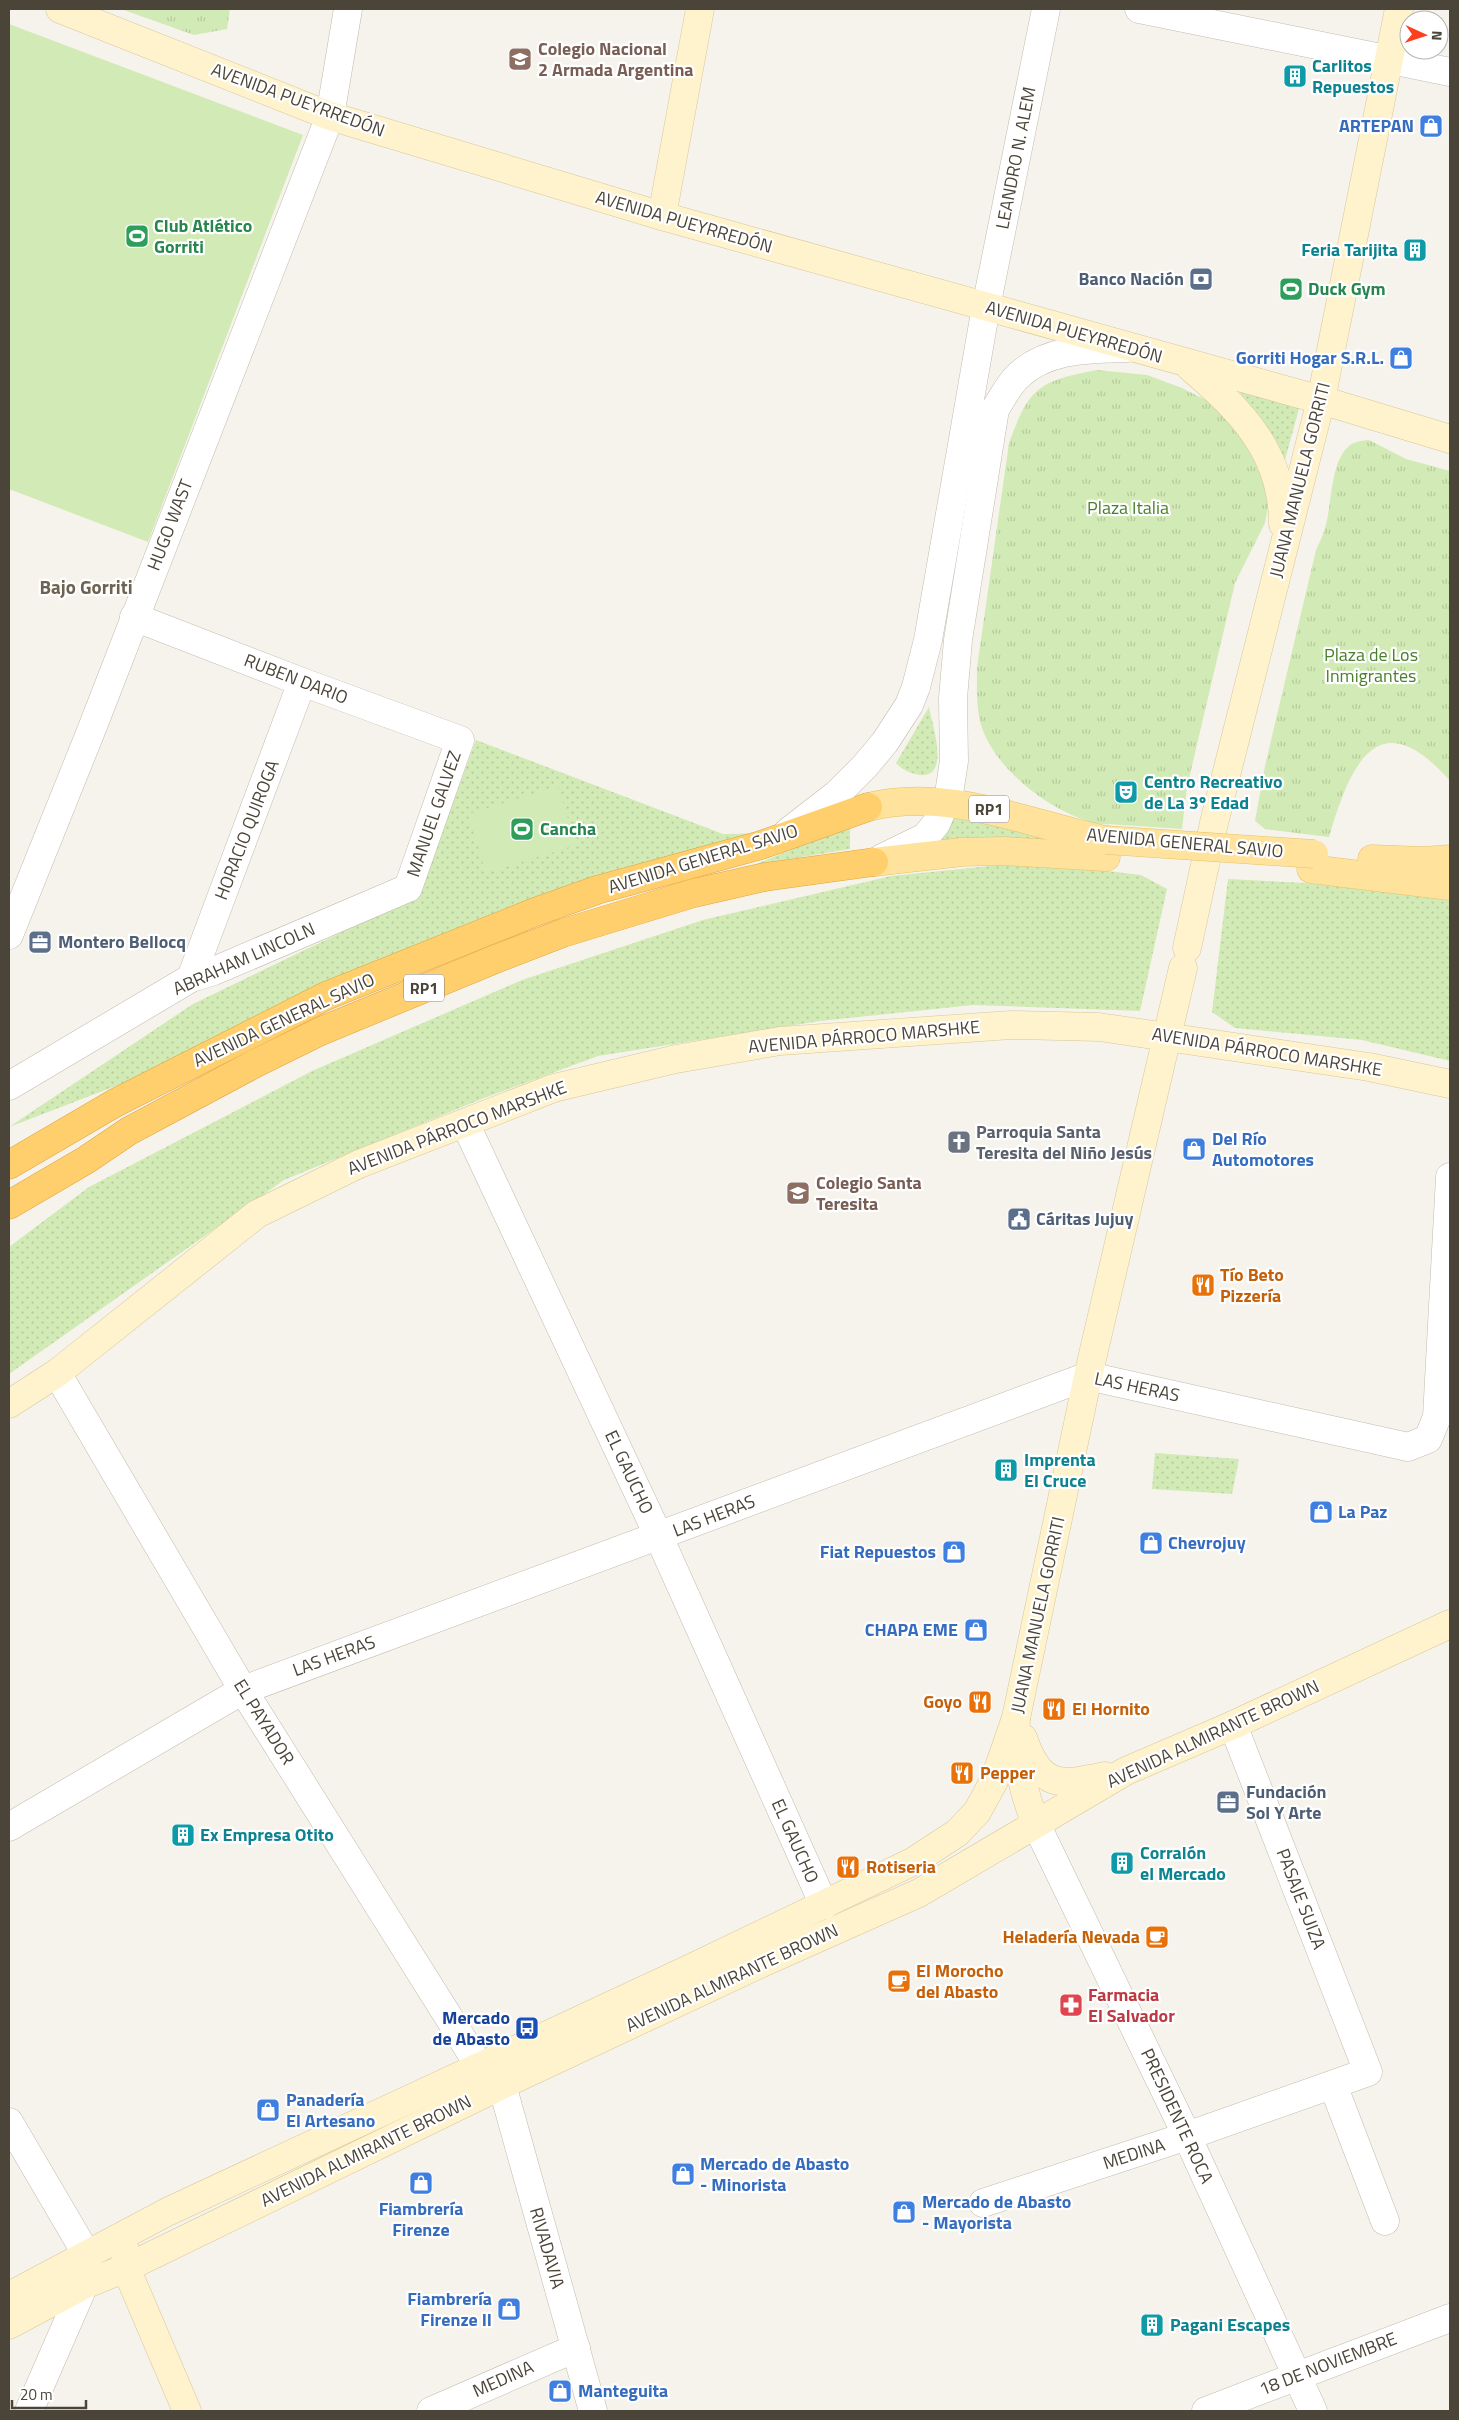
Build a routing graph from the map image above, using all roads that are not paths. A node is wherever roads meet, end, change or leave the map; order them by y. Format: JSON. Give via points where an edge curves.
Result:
{"nodes":[{"id":1,"x":60,"y":9,"type":"edge"},
{"id":2,"x":348,"y":9,"type":"edge"},
{"id":3,"x":700,"y":9,"type":"edge"},
{"id":4,"x":1046,"y":9,"type":"edge"},
{"id":5,"x":1139,"y":9,"type":"edge"},
{"id":6,"x":1400,"y":9,"type":"edge"},
{"id":7,"x":1390,"y":60,"type":"junction"},
{"id":8,"x":1450,"y":72,"type":"edge"},
{"id":9,"x":330,"y":116,"type":"junction"},
{"id":10,"x":662,"y":216,"type":"junction"},
{"id":11,"x":986,"y":307,"type":"junction"},
{"id":12,"x":1128,"y":348,"type":"junction"},
{"id":13,"x":1185,"y":363,"type":"junction"},
{"id":14,"x":1321,"y":400,"type":"junction"},
{"id":15,"x":1450,"y":439,"type":"edge"},
{"id":16,"x":1283,"y":546,"type":"junction"},
{"id":17,"x":134,"y":617,"type":"junction"},
{"id":18,"x":302,"y":682,"type":"junction"},
{"id":19,"x":460,"y":740,"type":"joint"},
{"id":20,"x":946,"y":802,"type":"junction"},
{"id":21,"x":868,"y":807,"type":"joint"},
{"id":22,"x":785,"y":835,"type":"junction"},
{"id":23,"x":1106,"y":848,"type":"junction"},
{"id":24,"x":1450,"y":859,"type":"edge"},
{"id":25,"x":1313,"y":861,"type":"junction"},
{"id":26,"x":874,"y":862,"type":"junction"},
{"id":27,"x":1450,"y":886,"type":"edge"},
{"id":28,"x":408,"y":888,"type":"joint"},
{"id":29,"x":9,"y":935,"type":"edge"},
{"id":30,"x":191,"y":978,"type":"junction"},
{"id":31,"x":1166,"y":1035,"type":"junction"},
{"id":32,"x":1450,"y":1084,"type":"edge"},
{"id":33,"x":9,"y":1086,"type":"edge"},
{"id":34,"x":115,"y":1103,"type":"junction"},
{"id":35,"x":465,"y":1123,"type":"junction"},
{"id":36,"x":9,"y":1144,"type":"edge"},
{"id":37,"x":9,"y":1165,"type":"edge"},
{"id":38,"x":1450,"y":1177,"type":"edge"},
{"id":39,"x":43,"y":1184,"type":"junction"},
{"id":40,"x":9,"y":1205,"type":"edge"},
{"id":41,"x":9,"y":1212,"type":"edge"},
{"id":42,"x":57,"y":1373,"type":"junction"},
{"id":43,"x":1088,"y":1376,"type":"junction"},
{"id":44,"x":9,"y":1404,"type":"edge"},
{"id":45,"x":659,"y":1537,"type":"junction"},
{"id":46,"x":1450,"y":1624,"type":"edge"},
{"id":47,"x":243,"y":1690,"type":"junction"},
{"id":48,"x":1016,"y":1718,"type":"junction"},
{"id":49,"x":1233,"y":1725,"type":"junction"},
{"id":50,"x":1126,"y":1771,"type":"junction"},
{"id":51,"x":1036,"y":1824,"type":"junction"},
{"id":52,"x":9,"y":1827,"type":"edge"},
{"id":53,"x":824,"y":1905,"type":"junction"},
{"id":54,"x":480,"y":2067,"type":"junction"},
{"id":55,"x":1368,"y":2072,"type":"joint"},
{"id":56,"x":502,"y":2085,"type":"junction"},
{"id":57,"x":1333,"y":2085,"type":"junction"},
{"id":58,"x":9,"y":2122,"type":"edge"},
{"id":59,"x":1187,"y":2136,"type":"junction"},
{"id":60,"x":983,"y":2203,"type":"dead end"},
{"id":61,"x":1385,"y":2221,"type":"dead end"},
{"id":62,"x":124,"y":2237,"type":"junction"},
{"id":63,"x":87,"y":2255,"type":"junction"},
{"id":64,"x":126,"y":2268,"type":"junction"},
{"id":65,"x":84,"y":2285,"type":"junction"},
{"id":66,"x":9,"y":2296,"type":"edge"},
{"id":67,"x":1450,"y":2318,"type":"edge"},
{"id":68,"x":9,"y":2325,"type":"edge"},
{"id":69,"x":576,"y":2348,"type":"junction"},
{"id":70,"x":1298,"y":2376,"type":"junction"},
{"id":71,"x":29,"y":2411,"type":"edge"},
{"id":72,"x":187,"y":2411,"type":"edge"},
{"id":73,"x":431,"y":2411,"type":"edge"},
{"id":74,"x":593,"y":2411,"type":"edge"},
{"id":75,"x":1206,"y":2411,"type":"edge"},
{"id":76,"x":1313,"y":2411,"type":"edge"}],
"edges":[{"from":1,"to":9,"type":"main road","name":"AVENIDA PUEYRREDÓN"},
{"from":2,"to":9,"type":"street","name":"HUGO WAST"},
{"from":3,"to":10,"type":"main road"},
{"from":4,"to":11,"type":"street","name":"LEANDRO N. ALEM"},
{"from":5,"to":7,"type":"street"},
{"from":6,"to":7,"type":"main road","name":"JUANA MANUELA GORRITI"},
{"from":7,"to":8,"type":"street"},
{"from":7,"to":14,"type":"main road","name":"JUANA MANUELA GORRITI"},
{"from":9,"to":10,"type":"main road","name":"AVENIDA PUEYRREDÓN"},
{"from":9,"to":17,"type":"street","name":"HUGO WAST"},
{"from":10,"to":11,"type":"main road","name":"AVENIDA PUEYRREDÓN"},
{"from":11,"to":12,"type":"main road","name":"AVENIDA PUEYRREDÓN"},
{"from":11,"to":22,"type":"street","number":"RP1","via":[[928,640],[916,687],[902,716],[865,766],[828,803]]},
{"from":12,"to":13,"type":"main road","name":"AVENIDA PUEYRREDÓN"},
{"from":12,"to":20,"type":"street","via":[[1071,352],[1035,363],[1015,378],[995,409],[958,640],[953,698],[954,761]]},
{"from":13,"to":14,"type":"main road","name":"AVENIDA PUEYRREDÓN"},
{"from":13,"to":16,"type":"main road","via":[[1231,404],[1260,441],[1270,461],[1282,501]]},
{"from":14,"to":15,"type":"main road","name":"AVENIDA PUEYRREDÓN"},
{"from":14,"to":16,"type":"main road","name":"JUANA MANUELA GORRITI"},
{"from":16,"to":31,"type":"main road","name":"JUANA MANUELA GORRITI","via":[[1214,823]]},
{"from":17,"to":18,"type":"street","name":"RUBEN DARIO"},
{"from":17,"to":29,"type":"street","name":"HUGO WAST"},
{"from":18,"to":19,"type":"street","name":"RUBEN DARIO"},
{"from":18,"to":30,"type":"street","name":"HORACIO QUIROGA"},
{"from":19,"to":28,"type":"street","name":"MANUEL GALVEZ"},
{"from":20,"to":21,"type":"main road","name":"AVENIDA GENERAL SAVIO","number":"RP1","via":[[897,801]]},
{"from":20,"to":23,"type":"main road","name":"AVENIDA GENERAL SAVIO","number":"RP1","via":[[998,811],[1057,828]]},
{"from":20,"to":26,"type":"street","via":[[936,824],[925,837]]},
{"from":21,"to":22,"type":"highway","name":"AVENIDA GENERAL SAVIO","number":"RP1"},
{"from":22,"to":34,"type":"highway","name":"AVENIDA GENERAL SAVIO","number":"RP1","via":[[761,845],[598,890],[536,912],[326,996]]},
{"from":23,"to":25,"type":"main road","name":"AVENIDA GENERAL SAVIO","number":"RP1"},
{"from":23,"to":26,"type":"main road","name":"AVENIDA GENERAL SAVIO","number":"RP1","via":[[962,852]]},
{"from":24,"to":25,"type":"main road","name":"AVENIDA GENERAL SAVIO","number":"RP1"},
{"from":25,"to":27,"type":"main road","name":"AVENIDA GENERAL SAVIO","number":"RP1"},
{"from":26,"to":39,"type":"highway","name":"AVENIDA GENERAL SAVIO","number":"RP1","via":[[766,877],[694,893],[563,933],[498,958],[321,1031],[130,1131]]},
{"from":28,"to":30,"type":"street","name":"ABRAHAM LINCOLN"},
{"from":30,"to":33,"type":"street","name":"ABRAHAM LINCOLN"},
{"from":31,"to":32,"type":"main road","name":"AVENIDA PÁRROCO MARSHKE","via":[[1369,1067]]},
{"from":31,"to":35,"type":"main road","name":"AVENIDA PÁRROCO MARSHKE","via":[[1099,1027],[1011,1025],[780,1041],[676,1060],[554,1088]]},
{"from":31,"to":43,"type":"main road","name":"JUANA MANUELA GORRITI"},
{"from":34,"to":36,"type":"highway"},
{"from":34,"to":37,"type":"highway","name":"AVENIDA GENERAL SAVIO","number":"RP1"},
{"from":35,"to":42,"type":"main road","name":"AVENIDA PÁRROCO MARSHKE","via":[[342,1172],[257,1214]]},
{"from":35,"to":45,"type":"street","name":"EL GAUCHO"},
{"from":38,"to":43,"type":"street","name":"LAS HERAS","via":[[1436,1416],[1428,1439],[1408,1448]]},
{"from":39,"to":40,"type":"highway","name":"AVENIDA GENERAL SAVIO","number":"RP1"},
{"from":39,"to":41,"type":"highway"},
{"from":42,"to":44,"type":"main road","name":"AVENIDA PÁRROCO MARSHKE"},
{"from":42,"to":47,"type":"street","name":"EL PAYADOR"},
{"from":43,"to":45,"type":"street","name":"LAS HERAS"},
{"from":43,"to":48,"type":"main road","name":"JUANA MANUELA GORRITI"},
{"from":45,"to":47,"type":"street","name":"LAS HERAS"},
{"from":45,"to":53,"type":"street","name":"EL GAUCHO"},
{"from":46,"to":49,"type":"main road","name":"AVENIDA ALMIRANTE BROWN"},
{"from":47,"to":52,"type":"street","name":"LAS HERAS"},
{"from":47,"to":54,"type":"street","name":"EL PAYADOR"},
{"from":48,"to":50,"type":"main road","via":[[1032,1762],[1049,1778],[1072,1783]]},
{"from":48,"to":51,"type":"main road","name":"JUANA MANUELA GORRITI","via":[[1015,1744],[1019,1769]]},
{"from":48,"to":53,"type":"main road","name":"AVENIDA ALMIRANTE BROWN","via":[[986,1798],[957,1833],[914,1861]]},
{"from":49,"to":50,"type":"main road","name":"AVENIDA ALMIRANTE BROWN"},
{"from":49,"to":55,"type":"street","name":"PASAJE SUIZA"},
{"from":50,"to":51,"type":"main road","name":"AVENIDA ALMIRANTE BROWN"},
{"from":51,"to":56,"type":"main road","name":"AVENIDA ALMIRANTE BROWN","via":[[919,1893]]},
{"from":51,"to":59,"type":"street","name":"PRESIDENTE ROCA"},
{"from":53,"to":54,"type":"main road","name":"AVENIDA ALMIRANTE BROWN"},
{"from":54,"to":56,"type":"street","name":"EL PAYADOR"},
{"from":54,"to":62,"type":"main road","name":"AVENIDA ALMIRANTE BROWN","via":[[166,2212]]},
{"from":55,"to":57,"type":"street","name":"MEDINA"},
{"from":56,"to":64,"type":"main road","name":"AVENIDA ALMIRANTE BROWN"},
{"from":56,"to":69,"type":"street","name":"RIVADAVIA"},
{"from":57,"to":59,"type":"street","name":"MEDINA"},
{"from":57,"to":61,"type":"street"},
{"from":58,"to":63,"type":"street"},
{"from":59,"to":60,"type":"street","name":"MEDINA"},
{"from":59,"to":70,"type":"street","name":"PRESIDENTE ROCA"},
{"from":62,"to":63,"type":"main road","name":"AVENIDA ALMIRANTE BROWN"},
{"from":62,"to":64,"type":"main road"},
{"from":63,"to":65,"type":"street"},
{"from":63,"to":66,"type":"main road","name":"AVENIDA ALMIRANTE BROWN"},
{"from":64,"to":65,"type":"main road","name":"AVENIDA ALMIRANTE BROWN"},
{"from":64,"to":72,"type":"main road"},
{"from":65,"to":68,"type":"main road","name":"AVENIDA ALMIRANTE BROWN"},
{"from":65,"to":71,"type":"street"},
{"from":67,"to":70,"type":"street","name":"18 DE NOVIEMBRE"},
{"from":69,"to":73,"type":"street","name":"MEDINA"},
{"from":69,"to":74,"type":"street","name":"RIVADAVIA"},
{"from":70,"to":75,"type":"street","name":"18 DE NOVIEMBRE"},
{"from":70,"to":76,"type":"street","name":"PRESIDENTE ROCA"}]}
